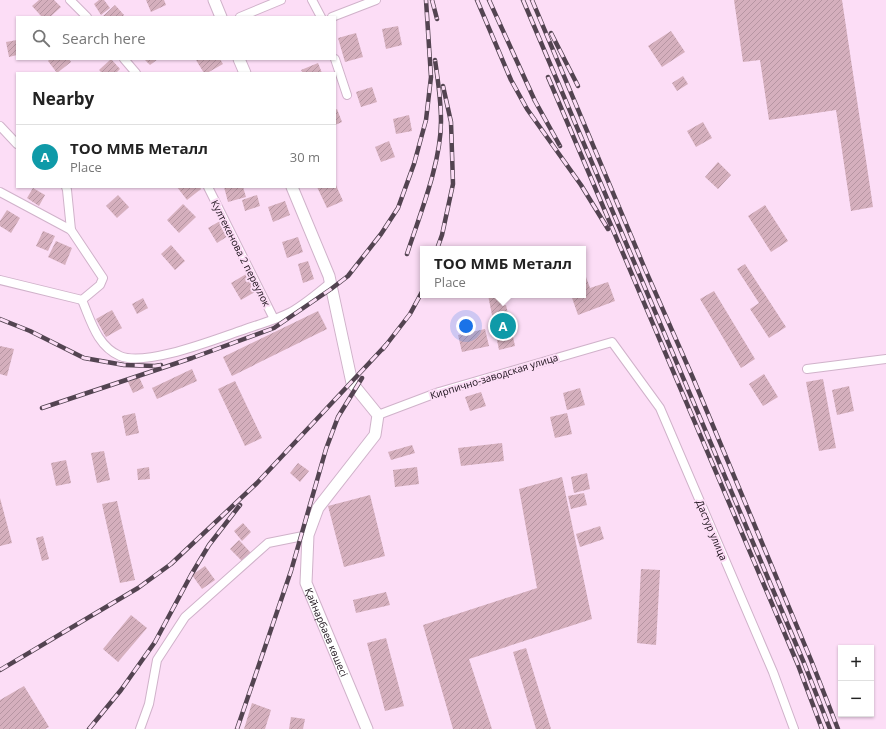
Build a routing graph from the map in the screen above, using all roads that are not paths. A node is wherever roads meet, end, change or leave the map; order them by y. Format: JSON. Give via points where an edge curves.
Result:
{"nodes":[{"id":1,"x":70,"y":0,"type":"edge"},
{"id":2,"x":214,"y":0,"type":"edge"},
{"id":3,"x":281,"y":0,"type":"edge"},
{"id":4,"x":312,"y":0,"type":"edge"},
{"id":5,"x":376,"y":0,"type":"edge"},
{"id":6,"x":86,"y":16,"type":"edge"},
{"id":7,"x":221,"y":16,"type":"edge"},
{"id":8,"x":242,"y":16,"type":"edge"},
{"id":9,"x":320,"y":16,"type":"edge"},
{"id":10,"x":335,"y":16,"type":"edge"},
{"id":11,"x":125,"y":60,"type":"edge"},
{"id":12,"x":239,"y":60,"type":"edge"},
{"id":13,"x":335,"y":60,"type":"edge"},
{"id":14,"x":135,"y":72,"type":"edge"},
{"id":15,"x":245,"y":72,"type":"edge"},
{"id":16,"x":347,"y":95,"type":"dead end"},
{"id":17,"x":0,"y":126,"type":"edge"},
{"id":18,"x":16,"y":143,"type":"edge"},
{"id":19,"x":66,"y":188,"type":"edge"},
{"id":20,"x":208,"y":188,"type":"edge"},
{"id":21,"x":292,"y":188,"type":"edge"},
{"id":22,"x":0,"y":192,"type":"edge"},
{"id":23,"x":71,"y":230,"type":"junction"},
{"id":24,"x":330,"y":279,"type":"junction"},
{"id":25,"x":0,"y":280,"type":"edge"},
{"id":26,"x":82,"y":300,"type":"junction"},
{"id":27,"x":274,"y":319,"type":"junction"},
{"id":28,"x":612,"y":342,"type":"joint"},
{"id":29,"x":886,"y":359,"type":"edge"},
{"id":30,"x":807,"y":369,"type":"dead end"},
{"id":31,"x":378,"y":415,"type":"junction"},
{"id":32,"x":308,"y":535,"type":"junction"},
{"id":33,"x":140,"y":729,"type":"edge"},
{"id":34,"x":367,"y":729,"type":"edge"},
{"id":35,"x":794,"y":729,"type":"edge"}],
"edges":[{"from":1,"to":6,"type":"street"},
{"from":2,"to":7,"type":"street"},
{"from":3,"to":8,"type":"street"},
{"from":4,"to":9,"type":"street"},
{"from":5,"to":10,"type":"street"},
{"from":11,"to":14,"type":"street"},
{"from":12,"to":15,"type":"street"},
{"from":13,"to":16,"type":"street"},
{"from":17,"to":18,"type":"street"},
{"from":19,"to":23,"type":"street"},
{"from":20,"to":27,"type":"street","name":"Култекенова 2 переулок"},
{"from":21,"to":24,"type":"street"},
{"from":22,"to":23,"type":"street"},
{"from":23,"to":26,"type":"street","via":[[103,278],[100,286]]},
{"from":24,"to":27,"type":"street","via":[[292,312]]},
{"from":24,"to":31,"type":"street","via":[[352,383]]},
{"from":25,"to":26,"type":"street"},
{"from":26,"to":27,"type":"street","via":[[98,337],[107,348],[121,356],[140,359],[184,350]]},
{"from":28,"to":31,"type":"street","name":"Кирпично-заводская улица","via":[[439,392]]},
{"from":28,"to":35,"type":"street","name":"Дастур улица","via":[[660,408]]},
{"from":29,"to":30,"type":"street"},
{"from":31,"to":32,"type":"street","name":"Қайнарбаев көшесі","via":[[375,435],[318,508]]},
{"from":32,"to":33,"type":"street","via":[[268,543],[186,617],[157,660],[149,704]]},
{"from":32,"to":34,"type":"street","name":"Қайнарбаев көшесі","via":[[306,583]]}]}
